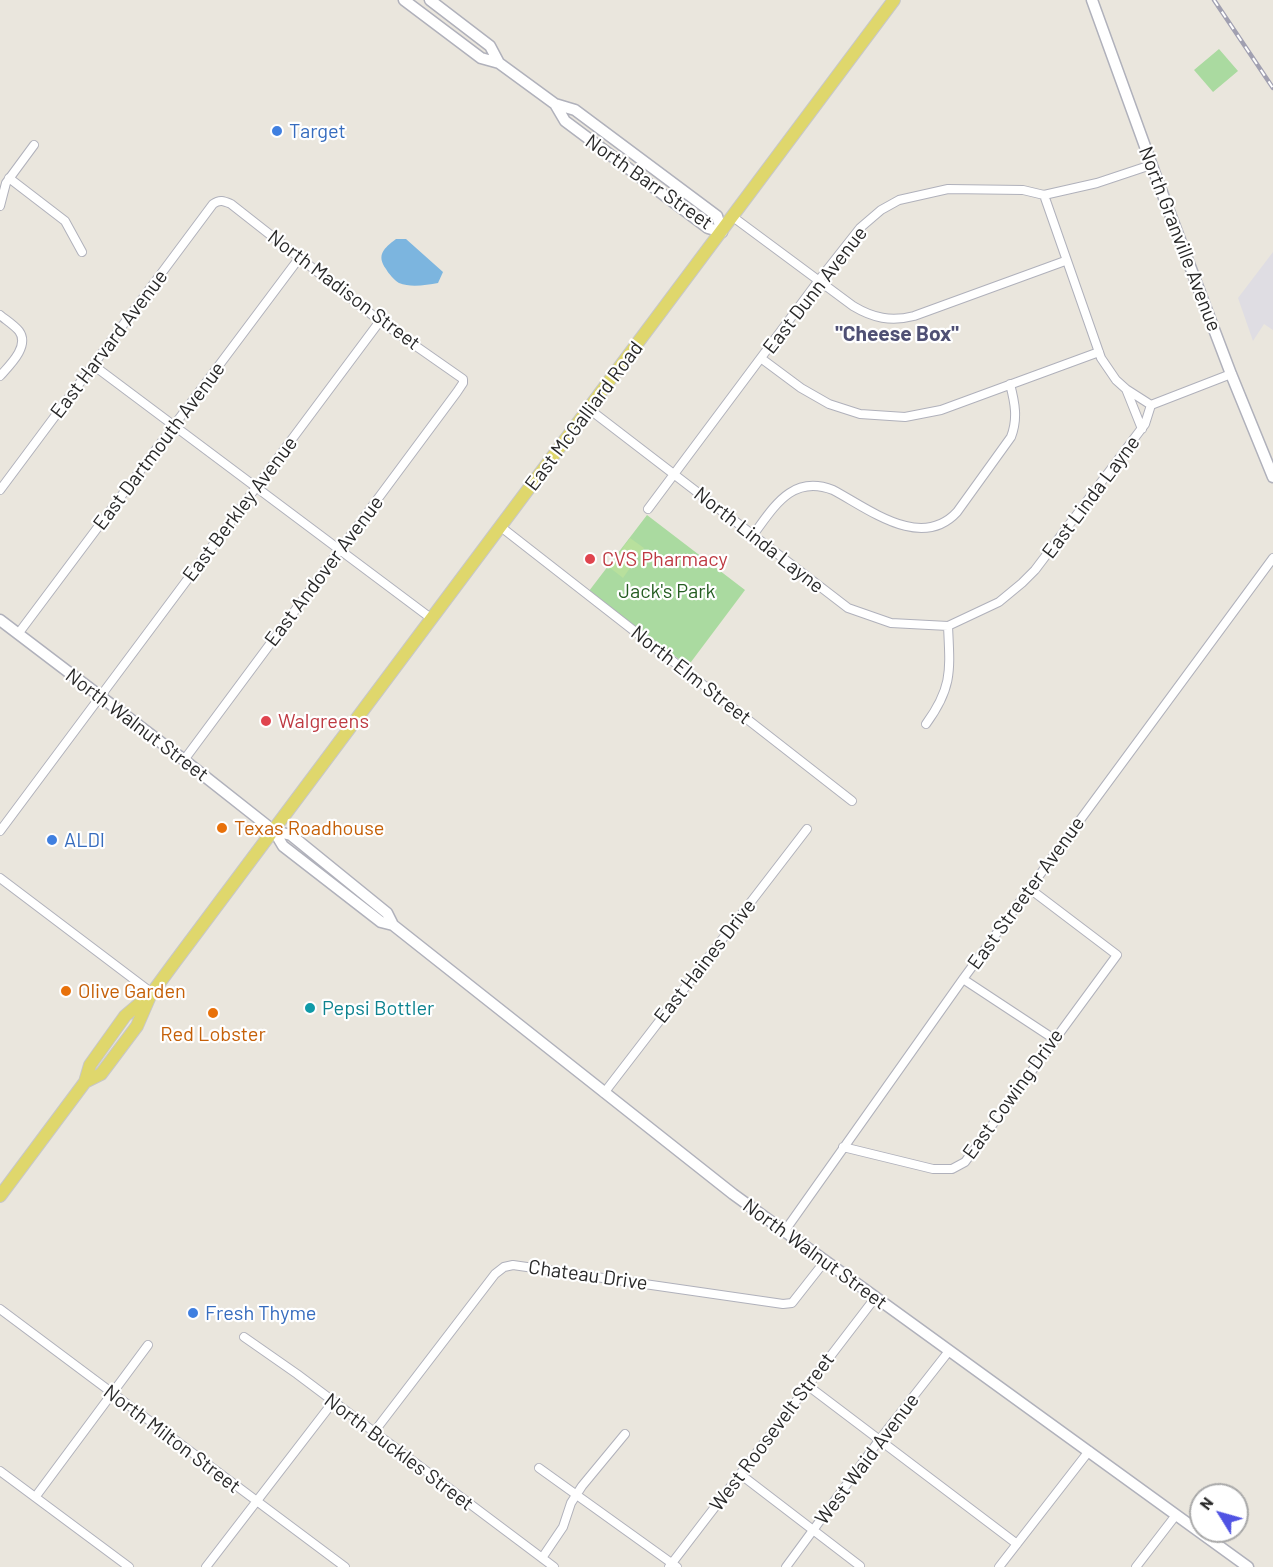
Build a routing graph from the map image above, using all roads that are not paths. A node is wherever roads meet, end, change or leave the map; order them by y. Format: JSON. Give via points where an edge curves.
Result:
{"nodes":[{"id":1,"x":404,"y":0,"type":"edge"},
{"id":2,"x":430,"y":0,"type":"edge"},
{"id":3,"x":894,"y":0,"type":"edge"},
{"id":4,"x":1092,"y":0,"type":"edge"},
{"id":5,"x":499,"y":63,"type":"junction"},
{"id":6,"x":34,"y":145,"type":"dead end"},
{"id":7,"x":1151,"y":165,"type":"junction"},
{"id":8,"x":9,"y":178,"type":"junction"},
{"id":9,"x":1044,"y":195,"type":"junction"},
{"id":10,"x":220,"y":201,"type":"joint"},
{"id":11,"x":0,"y":206,"type":"edge"},
{"id":12,"x":733,"y":217,"type":"junction"},
{"id":13,"x":722,"y":232,"type":"junction"},
{"id":14,"x":82,"y":252,"type":"dead end"},
{"id":15,"x":300,"y":257,"type":"junction"},
{"id":16,"x":1065,"y":261,"type":"junction"},
{"id":17,"x":819,"y":280,"type":"junction"},
{"id":18,"x":0,"y":315,"type":"edge"},
{"id":19,"x":380,"y":321,"type":"junction"},
{"id":20,"x":1099,"y":352,"type":"junction"},
{"id":21,"x":762,"y":359,"type":"junction"},
{"id":22,"x":93,"y":365,"type":"junction"},
{"id":23,"x":1231,"y":374,"type":"junction"},
{"id":24,"x":0,"y":376,"type":"edge"},
{"id":25,"x":463,"y":383,"type":"joint"},
{"id":26,"x":1010,"y":384,"type":"junction"},
{"id":27,"x":1126,"y":389,"type":"junction"},
{"id":28,"x":1151,"y":405,"type":"junction"},
{"id":29,"x":589,"y":409,"type":"junction"},
{"id":30,"x":173,"y":427,"type":"junction"},
{"id":31,"x":1142,"y":429,"type":"junction"},
{"id":32,"x":675,"y":475,"type":"junction"},
{"id":33,"x":1273,"y":477,"type":"edge"},
{"id":34,"x":257,"y":489,"type":"junction"},
{"id":35,"x":0,"y":490,"type":"edge"},
{"id":36,"x":648,"y":509,"type":"dead end"},
{"id":37,"x":501,"y":527,"type":"junction"},
{"id":38,"x":753,"y":535,"type":"junction"},
{"id":39,"x":340,"y":549,"type":"junction"},
{"id":40,"x":1273,"y":558,"type":"edge"},
{"id":41,"x":432,"y":619,"type":"junction"},
{"id":42,"x":0,"y":620,"type":"edge"},
{"id":43,"x":948,"y":626,"type":"junction"},
{"id":44,"x":18,"y":634,"type":"junction"},
{"id":45,"x":99,"y":696,"type":"junction"},
{"id":46,"x":926,"y":724,"type":"dead end"},
{"id":47,"x":184,"y":760,"type":"junction"},
{"id":48,"x":852,"y":801,"type":"dead end"},
{"id":49,"x":807,"y":829,"type":"dead end"},
{"id":50,"x":0,"y":831,"type":"edge"},
{"id":51,"x":274,"y":831,"type":"junction"},
{"id":52,"x":0,"y":878,"type":"edge"},
{"id":53,"x":1030,"y":889,"type":"junction"},
{"id":54,"x":963,"y":979,"type":"junction"},
{"id":55,"x":152,"y":993,"type":"junction"},
{"id":56,"x":1054,"y":1039,"type":"junction"},
{"id":57,"x":604,"y":1093,"type":"junction"},
{"id":58,"x":843,"y":1147,"type":"junction"},
{"id":59,"x":0,"y":1196,"type":"edge"},
{"id":60,"x":784,"y":1232,"type":"junction"},
{"id":61,"x":825,"y":1261,"type":"junction"},
{"id":62,"x":875,"y":1298,"type":"junction"},
{"id":63,"x":0,"y":1309,"type":"edge"},
{"id":64,"x":244,"y":1337,"type":"dead end"},
{"id":65,"x":148,"y":1345,"type":"dead end"},
{"id":66,"x":949,"y":1351,"type":"junction"},
{"id":67,"x":807,"y":1385,"type":"junction"},
{"id":68,"x":111,"y":1393,"type":"junction"},
{"id":69,"x":333,"y":1402,"type":"junction"},
{"id":70,"x":374,"y":1432,"type":"junction"},
{"id":71,"x":625,"y":1434,"type":"dead end"},
{"id":72,"x":880,"y":1439,"type":"junction"},
{"id":73,"x":1089,"y":1451,"type":"junction"},
{"id":74,"x":539,"y":1468,"type":"dead end"},
{"id":75,"x":0,"y":1470,"type":"edge"},
{"id":76,"x":740,"y":1474,"type":"junction"},
{"id":77,"x":36,"y":1496,"type":"junction"},
{"id":78,"x":576,"y":1496,"type":"junction"},
{"id":79,"x":256,"y":1502,"type":"junction"},
{"id":80,"x":1176,"y":1515,"type":"junction"},
{"id":81,"x":814,"y":1531,"type":"junction"},
{"id":82,"x":1017,"y":1544,"type":"junction"},
{"id":83,"x":542,"y":1558,"type":"junction"},
{"id":84,"x":673,"y":1566,"type":"edge"},
{"id":85,"x":860,"y":1566,"type":"edge"},
{"id":86,"x":129,"y":1567,"type":"edge"},
{"id":87,"x":206,"y":1567,"type":"edge"},
{"id":88,"x":345,"y":1567,"type":"edge"},
{"id":89,"x":554,"y":1567,"type":"edge"},
{"id":90,"x":786,"y":1567,"type":"edge"},
{"id":91,"x":999,"y":1567,"type":"edge"},
{"id":92,"x":1136,"y":1567,"type":"edge"},
{"id":93,"x":1248,"y":1567,"type":"edge"}],
"edges":[{"from":1,"to":5,"type":"main road","name":"North Barr Street","via":[[481,58]]},
{"from":2,"to":5,"type":"main road","name":"North Barr Street","via":[[490,46]]},
{"from":3,"to":12,"type":"main road","name":"East McGalliard Road"},
{"from":4,"to":7,"type":"main road","name":"North Granville Avenue"},
{"from":5,"to":13,"type":"main road","name":"North Barr Street","via":[[555,105],[575,110],[708,209],[717,216]]},
{"from":6,"to":8,"type":"street"},
{"from":7,"to":9,"type":"street","name":"East Dunn Avenue"},
{"from":7,"to":23,"type":"main road","name":"North Granville Avenue"},
{"from":8,"to":11,"type":"street"},
{"from":8,"to":14,"type":"street","via":[[65,221]]},
{"from":9,"to":16,"type":"street"},
{"from":9,"to":17,"type":"street","name":"East Dunn Avenue","via":[[1023,190],[963,189],[899,200],[860,228]]},
{"from":10,"to":15,"type":"street","name":"North Madison Street","via":[[231,204]]},
{"from":10,"to":22,"type":"street","name":"East Harvard Avenue","via":[[213,204]]},
{"from":12,"to":13,"type":"main road","name":"East McGalliard Road"},
{"from":12,"to":17,"type":"street","name":"North Barr Street"},
{"from":13,"to":29,"type":"main road","name":"East McGalliard Road"},
{"from":15,"to":19,"type":"street","name":"North Madison Street"},
{"from":15,"to":30,"type":"street","name":"East Dartmouth Avenue"},
{"from":16,"to":17,"type":"street","name":"North Barr Street","via":[[898,320],[866,314]]},
{"from":16,"to":20,"type":"street"},
{"from":17,"to":21,"type":"street","name":"East Dunn Avenue"},
{"from":18,"to":24,"type":"street","via":[[18,329],[22,344]]},
{"from":19,"to":25,"type":"street","name":"North Madison Street","via":[[459,374]]},
{"from":19,"to":34,"type":"street","name":"East Berkley Avenue"},
{"from":20,"to":26,"type":"street"},
{"from":20,"to":27,"type":"street","via":[[1110,374]]},
{"from":21,"to":26,"type":"street","via":[[829,404],[879,417],[932,412]]},
{"from":21,"to":32,"type":"street","name":"East Dunn Avenue"},
{"from":22,"to":30,"type":"street"},
{"from":22,"to":35,"type":"street","name":"East Harvard Avenue"},
{"from":23,"to":28,"type":"street"},
{"from":23,"to":33,"type":"main road","name":"North Granville Avenue"},
{"from":25,"to":39,"type":"street","name":"East Andover Avenue"},
{"from":26,"to":38,"type":"street","via":[[1016,410],[1011,437],[957,512],[945,522],[927,528],[906,527],[833,490],[808,486],[781,498]]},
{"from":27,"to":28,"type":"street"},
{"from":27,"to":31,"type":"street"},
{"from":28,"to":31,"type":"street","name":"East Linda Layne"},
{"from":29,"to":32,"type":"street","name":"North Linda Layne"},
{"from":29,"to":37,"type":"main road","name":"East McGalliard Road"},
{"from":30,"to":34,"type":"street"},
{"from":30,"to":44,"type":"street","name":"East Dartmouth Avenue"},
{"from":31,"to":43,"type":"street","name":"East Linda Layne","via":[[1022,584],[999,602]]},
{"from":32,"to":36,"type":"street","name":"East Dunn Avenue"},
{"from":32,"to":38,"type":"street","name":"North Linda Layne"},
{"from":34,"to":39,"type":"street"},
{"from":34,"to":45,"type":"street","name":"East Berkley Avenue"},
{"from":37,"to":41,"type":"main road","name":"East McGalliard Road"},
{"from":37,"to":48,"type":"street","name":"North Elm Street"},
{"from":38,"to":43,"type":"street","name":"North Linda Layne","via":[[848,608],[891,623]]},
{"from":39,"to":41,"type":"street"},
{"from":39,"to":47,"type":"street","name":"East Andover Avenue"},
{"from":40,"to":53,"type":"street","name":"East Streeter Avenue"},
{"from":41,"to":51,"type":"main road","name":"East McGalliard Road"},
{"from":42,"to":44,"type":"main road","name":"North Walnut Street"},
{"from":43,"to":46,"type":"street","via":[[949,678],[943,698]]},
{"from":44,"to":45,"type":"main road","name":"North Walnut Street"},
{"from":45,"to":47,"type":"main road","name":"North Walnut Street"},
{"from":45,"to":50,"type":"street","name":"East Berkley Avenue"},
{"from":47,"to":51,"type":"main road","name":"North Walnut Street"},
{"from":49,"to":57,"type":"street","name":"East Haines Drive"},
{"from":51,"to":55,"type":"main road","name":"East McGalliard Road"},
{"from":51,"to":57,"type":"main road","name":"North Walnut Street","via":[[291,835],[387,913],[393,926]]},
{"from":52,"to":55,"type":"street"},
{"from":53,"to":54,"type":"street","name":"East Streeter Avenue"},
{"from":53,"to":56,"type":"street","name":"East Cowing Drive","via":[[1117,955]]},
{"from":54,"to":56,"type":"street"},
{"from":54,"to":58,"type":"street","name":"East Streeter Avenue"},
{"from":55,"to":59,"type":"main road","name":"East McGalliard Road","via":[[137,1026],[101,1074],[85,1082]]},
{"from":56,"to":58,"type":"street","name":"East Cowing Drive","via":[[962,1164],[952,1169],[933,1169]]},
{"from":57,"to":60,"type":"main road","name":"North Walnut Street"},
{"from":58,"to":60,"type":"street","name":"East Streeter Avenue"},
{"from":60,"to":61,"type":"main road","name":"North Walnut Street"},
{"from":61,"to":62,"type":"main road","name":"North Walnut Street"},
{"from":61,"to":70,"type":"street","name":"Chateau Drive","via":[[792,1303],[783,1304],[508,1266],[495,1274]]},
{"from":62,"to":66,"type":"main road","name":"North Walnut Street"},
{"from":62,"to":67,"type":"street","name":"West Roosevelt Street"},
{"from":63,"to":68,"type":"street","name":"North Milton Street"},
{"from":64,"to":69,"type":"street","name":"North Buckles Street"},
{"from":65,"to":68,"type":"street"},
{"from":66,"to":72,"type":"street","name":"West Waid Avenue"},
{"from":66,"to":73,"type":"main road","name":"North Walnut Street"},
{"from":67,"to":72,"type":"street"},
{"from":67,"to":76,"type":"street","name":"West Roosevelt Street"},
{"from":68,"to":77,"type":"street"},
{"from":68,"to":79,"type":"street","name":"North Milton Street"},
{"from":69,"to":70,"type":"street","name":"North Buckles Street"},
{"from":69,"to":79,"type":"street"},
{"from":70,"to":83,"type":"street","name":"North Buckles Street"},
{"from":71,"to":78,"type":"street"},
{"from":72,"to":81,"type":"street","name":"West Waid Avenue"},
{"from":72,"to":82,"type":"street"},
{"from":73,"to":80,"type":"main road","name":"North Walnut Street"},
{"from":73,"to":82,"type":"street"},
{"from":74,"to":78,"type":"street"},
{"from":75,"to":77,"type":"street"},
{"from":76,"to":81,"type":"street"},
{"from":76,"to":84,"type":"street","name":"West Roosevelt Street"},
{"from":77,"to":86,"type":"street"},
{"from":78,"to":83,"type":"street","via":[[563,1527]]},
{"from":78,"to":84,"type":"street"},
{"from":79,"to":87,"type":"street"},
{"from":79,"to":88,"type":"street","name":"North Milton Street"},
{"from":80,"to":92,"type":"street"},
{"from":80,"to":93,"type":"main road","name":"North Walnut Street"},
{"from":81,"to":85,"type":"street"},
{"from":81,"to":90,"type":"street","name":"West Waid Avenue"},
{"from":82,"to":91,"type":"street"},
{"from":83,"to":89,"type":"street","name":"North Buckles Street"}]}
